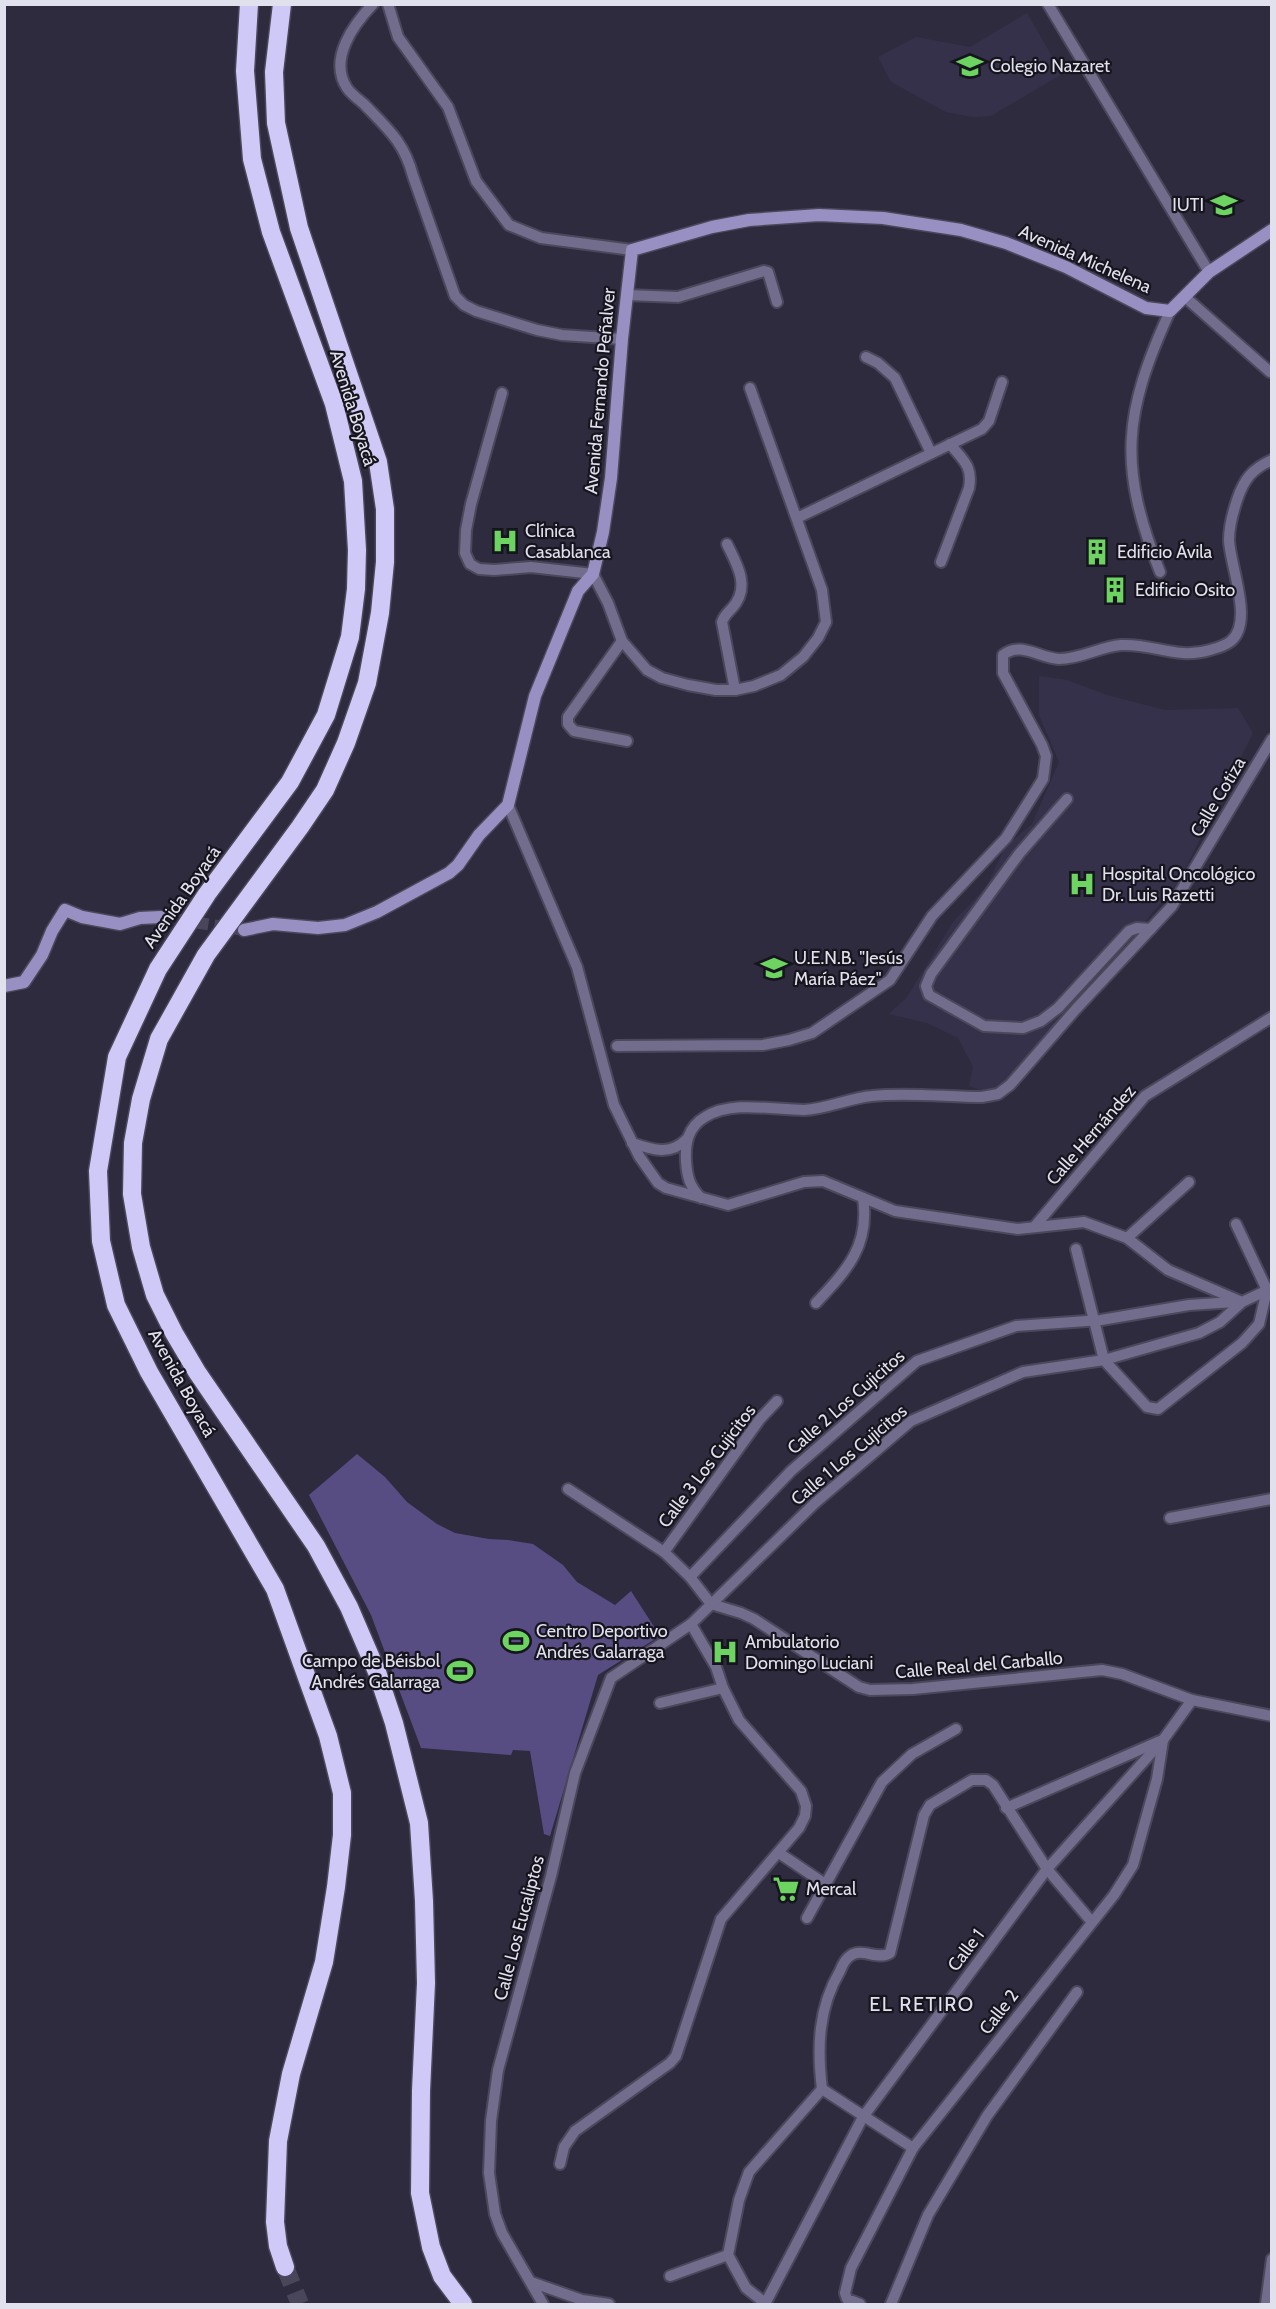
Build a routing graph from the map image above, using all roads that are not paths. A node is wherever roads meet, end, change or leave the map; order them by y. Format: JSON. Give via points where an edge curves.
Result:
{"nodes":[{"id":1,"x":249,"y":4,"type":"edge"},
{"id":2,"x":282,"y":4,"type":"edge"},
{"id":3,"x":373,"y":4,"type":"edge"},
{"id":4,"x":388,"y":4,"type":"edge"},
{"id":5,"x":1048,"y":4,"type":"edge"},
{"id":6,"x":1272,"y":230,"type":"edge"},
{"id":7,"x":632,"y":250,"type":"junction"},
{"id":8,"x":1209,"y":272,"type":"junction"},
{"id":9,"x":627,"y":295,"type":"junction"},
{"id":10,"x":1185,"y":297,"type":"junction"},
{"id":11,"x":777,"y":302,"type":"dead end"},
{"id":12,"x":1170,"y":311,"type":"junction"},
{"id":13,"x":622,"y":339,"type":"junction"},
{"id":14,"x":866,"y":357,"type":"dead end"},
{"id":15,"x":1269,"y":372,"type":"dead end"},
{"id":16,"x":1002,"y":382,"type":"dead end"},
{"id":17,"x":750,"y":388,"type":"dead end"},
{"id":18,"x":502,"y":393,"type":"dead end"},
{"id":19,"x":950,"y":444,"type":"junction"},
{"id":20,"x":931,"y":453,"type":"junction"},
{"id":21,"x":1272,"y":460,"type":"edge"},
{"id":22,"x":797,"y":518,"type":"junction"},
{"id":23,"x":727,"y":544,"type":"dead end"},
{"id":24,"x":941,"y":561,"type":"dead end"},
{"id":25,"x":1160,"y":572,"type":"dead end"},
{"id":26,"x":593,"y":574,"type":"junction"},
{"id":27,"x":622,"y":641,"type":"junction"},
{"id":28,"x":735,"y":690,"type":"junction"},
{"id":29,"x":1272,"y":739,"type":"edge"},
{"id":30,"x":627,"y":741,"type":"dead end"},
{"id":31,"x":1067,"y":799,"type":"dead end"},
{"id":32,"x":508,"y":805,"type":"junction"},
{"id":33,"x":161,"y":917,"type":"tunnel mouth"},
{"id":34,"x":1150,"y":929,"type":"junction"},
{"id":35,"x":244,"y":930,"type":"tunnel mouth"},
{"id":36,"x":4,"y":986,"type":"edge"},
{"id":37,"x":1272,"y":1017,"type":"edge"},
{"id":38,"x":617,"y":1046,"type":"dead end"},
{"id":39,"x":687,"y":1139,"type":"junction"},
{"id":40,"x":632,"y":1143,"type":"junction"},
{"id":41,"x":1189,"y":1182,"type":"dead end"},
{"id":42,"x":701,"y":1198,"type":"junction"},
{"id":43,"x":863,"y":1198,"type":"junction"},
{"id":44,"x":1236,"y":1224,"type":"dead end"},
{"id":45,"x":1035,"y":1226,"type":"junction"},
{"id":46,"x":1126,"y":1239,"type":"junction"},
{"id":47,"x":1076,"y":1249,"type":"dead end"},
{"id":48,"x":1269,"y":1289,"type":"edge"},
{"id":49,"x":1242,"y":1302,"type":"junction"},
{"id":50,"x":816,"y":1303,"type":"dead end"},
{"id":51,"x":1095,"y":1320,"type":"junction"},
{"id":52,"x":1104,"y":1360,"type":"junction"},
{"id":53,"x":777,"y":1401,"type":"dead end"},
{"id":54,"x":568,"y":1489,"type":"dead end"},
{"id":55,"x":1272,"y":1499,"type":"edge"},
{"id":56,"x":1170,"y":1518,"type":"dead end"},
{"id":57,"x":664,"y":1552,"type":"junction"},
{"id":58,"x":690,"y":1576,"type":"junction"},
{"id":59,"x":711,"y":1604,"type":"junction"},
{"id":60,"x":691,"y":1624,"type":"junction"},
{"id":61,"x":723,"y":1688,"type":"junction"},
{"id":62,"x":1192,"y":1701,"type":"junction"},
{"id":63,"x":660,"y":1703,"type":"dead end"},
{"id":64,"x":1272,"y":1716,"type":"edge"},
{"id":65,"x":956,"y":1729,"type":"dead end"},
{"id":66,"x":1163,"y":1740,"type":"junction"},
{"id":67,"x":1006,"y":1808,"type":"junction"},
{"id":68,"x":779,"y":1853,"type":"junction"},
{"id":69,"x":1047,"y":1869,"type":"junction"},
{"id":70,"x":825,"y":1884,"type":"junction"},
{"id":71,"x":807,"y":1918,"type":"dead end"},
{"id":72,"x":1091,"y":1921,"type":"junction"},
{"id":73,"x":1077,"y":1992,"type":"dead end"},
{"id":74,"x":822,"y":2089,"type":"junction"},
{"id":75,"x":863,"y":2117,"type":"junction"},
{"id":76,"x":913,"y":2148,"type":"junction"},
{"id":77,"x":560,"y":2164,"type":"dead end"},
{"id":78,"x":728,"y":2255,"type":"junction"},
{"id":79,"x":1272,"y":2259,"type":"edge"},
{"id":80,"x":285,"y":2267,"type":"tunnel mouth"},
{"id":81,"x":670,"y":2276,"type":"dead end"},
{"id":82,"x":531,"y":2282,"type":"junction"},
{"id":83,"x":577,"y":2302,"type":"edge"},
{"id":84,"x":853,"y":2303,"type":"edge"},
{"id":85,"x":463,"y":2304,"type":"edge"},
{"id":86,"x":543,"y":2304,"type":"edge"},
{"id":87,"x":609,"y":2304,"type":"edge"},
{"id":88,"x":765,"y":2304,"type":"edge"},
{"id":89,"x":891,"y":2304,"type":"edge"},
{"id":90,"x":1266,"y":2304,"type":"edge"}],
"edges":[{"from":1,"to":80,"type":"highway","name":"Avenida Boyacá","via":[[245,71],[252,159],[271,232],[334,404],[353,481],[357,589],[350,637],[320,730],[290,782],[207,894],[158,969],[117,1057],[98,1171],[101,1241],[116,1305],[149,1372],[275,1589],[328,1736],[342,1793],[342,1835],[324,1962],[291,2074],[278,2141],[275,2222]]},
{"from":2,"to":85,"type":"highway","name":"Avenida Boyacá","via":[[274,72],[276,123],[299,228],[378,462],[385,509],[380,613],[367,683],[325,790],[206,955],[159,1039],[133,1143],[132,1194],[141,1247],[164,1314],[197,1372],[316,1546],[354,1618],[394,1724],[419,1823],[424,1901],[426,1983],[420,2193],[430,2247],[442,2276]]},
{"from":3,"to":13,"type":"street","via":[[348,35],[341,74],[347,87],[393,134],[408,156],[455,296],[476,311],[537,330]]},
{"from":4,"to":7,"type":"street","via":[[398,37],[448,107],[477,181],[509,225],[541,238]]},
{"from":5,"to":8,"type":"street"},
{"from":6,"to":8,"type":"main road"},
{"from":7,"to":9,"type":"main road","name":"Avenida Fernando Peñalver"},
{"from":7,"to":12,"type":"main road","name":"Avenida Michelena","via":[[749,220],[819,215],[883,218],[961,230],[1006,243],[1066,267],[1146,308]]},
{"from":8,"to":10,"type":"main road"},
{"from":9,"to":11,"type":"street","via":[[678,297],[765,271]]},
{"from":9,"to":13,"type":"main road","name":"Avenida Fernando Peñalver"},
{"from":10,"to":12,"type":"main road"},
{"from":10,"to":15,"type":"street"},
{"from":12,"to":25,"type":"street","via":[[1136,404],[1130,445],[1134,490]]},
{"from":13,"to":26,"type":"main road","name":"Avenida Fernando Peñalver","via":[[611,478]]},
{"from":14,"to":20,"type":"street","via":[[895,378]]},
{"from":16,"to":19,"type":"street","via":[[989,421],[982,429]]},
{"from":17,"to":22,"type":"street"},
{"from":18,"to":26,"type":"street","via":[[466,530],[465,553],[470,564],[479,569],[531,567]]},
{"from":19,"to":20,"type":"street"},
{"from":19,"to":24,"type":"street","via":[[972,476]]},
{"from":20,"to":22,"type":"street"},
{"from":21,"to":38,"type":"street","via":[[1256,468],[1247,479],[1232,514],[1230,552],[1241,622],[1230,642],[1186,655],[1136,645],[1108,648],[1080,658],[1057,659],[1020,648],[1003,655],[1003,673],[1046,756],[1043,779],[1006,838],[932,916],[890,980],[812,1033],[789,1040],[763,1045]]},
{"from":22,"to":28,"type":"street","via":[[822,590],[826,622],[803,657],[781,675]]},
{"from":23,"to":28,"type":"street","via":[[741,572],[742,586],[740,598],[724,614],[722,622]]},
{"from":26,"to":27,"type":"street"},
{"from":26,"to":32,"type":"main road","name":"Avenida Fernando Peñalver","via":[[578,591],[535,696]]},
{"from":27,"to":28,"type":"street","via":[[647,670],[662,678],[716,690]]},
{"from":27,"to":30,"type":"street","via":[[568,717],[568,724],[574,731]]},
{"from":29,"to":34,"type":"street","name":"Calle Cotiza","via":[[1172,906]]},
{"from":31,"to":34,"type":"street","via":[[1019,854],[931,974],[926,986],[929,995],[984,1026],[1023,1028],[1058,1008],[1129,931]]},
{"from":32,"to":35,"type":"main road","via":[[449,873],[359,921],[331,928],[273,924]]},
{"from":32,"to":40,"type":"street","via":[[578,967],[610,1094]]},
{"from":33,"to":36,"type":"main road","via":[[120,924],[65,910],[24,982]]},
{"from":34,"to":39,"type":"street","name":"Calle Cotiza","via":[[998,1094],[872,1095],[807,1110],[727,1110],[706,1116]]},
{"from":37,"to":45,"type":"street","name":"Calle Hernández","via":[[1145,1096]]},
{"from":39,"to":40,"type":"street","via":[[665,1151]]},
{"from":39,"to":42,"type":"street","via":[[688,1179]]},
{"from":40,"to":42,"type":"street","via":[[658,1183]]},
{"from":41,"to":46,"type":"street"},
{"from":42,"to":43,"type":"street","via":[[728,1205],[804,1182],[824,1181]]},
{"from":43,"to":45,"type":"street","via":[[895,1211],[1018,1228]]},
{"from":43,"to":50,"type":"street","via":[[866,1217],[858,1248]]},
{"from":44,"to":48,"type":"street"},
{"from":45,"to":46,"type":"street","via":[[1084,1222]]},
{"from":46,"to":49,"type":"street","via":[[1167,1270]]},
{"from":47,"to":51,"type":"street"},
{"from":48,"to":49,"type":"street"},
{"from":48,"to":52,"type":"street","via":[[1259,1324],[1242,1343],[1158,1409],[1147,1407]]},
{"from":49,"to":51,"type":"street","name":"Calle 2 Los Cujicitos","via":[[1189,1305]]},
{"from":49,"to":52,"type":"street","name":"Calle 1 Los Cujicitos","via":[[1220,1322],[1199,1333]]},
{"from":51,"to":52,"type":"street"},
{"from":51,"to":58,"type":"street","name":"Calle 2 Los Cujicitos","via":[[1016,1326],[910,1365],[791,1471]]},
{"from":52,"to":59,"type":"street","name":"Calle 1 Los Cujicitos","via":[[1023,1372],[911,1421],[815,1503]]},
{"from":53,"to":57,"type":"street","name":"Calle 3 Los Cujicitos"},
{"from":54,"to":57,"type":"street"},
{"from":55,"to":56,"type":"street"},
{"from":57,"to":58,"type":"street"},
{"from":58,"to":59,"type":"street"},
{"from":59,"to":60,"type":"street","name":"Calle Los Eucaliptos"},
{"from":59,"to":62,"type":"street","name":"Calle Real del Carballo","via":[[754,1619],[859,1687],[870,1690],[1102,1670]]},
{"from":60,"to":61,"type":"street","via":[[716,1667]]},
{"from":60,"to":82,"type":"street","name":"Calle Los Eucaliptos","via":[[610,1678],[607,1684],[575,1773],[498,2070],[489,2173],[495,2214]]},
{"from":61,"to":63,"type":"street"},
{"from":61,"to":68,"type":"street","via":[[739,1720],[801,1791],[805,1816]]},
{"from":62,"to":64,"type":"street","name":"Calle Real del Carballo"},
{"from":62,"to":66,"type":"street","name":"Calle 1"},
{"from":65,"to":70,"type":"street","via":[[912,1754],[882,1782]]},
{"from":66,"to":67,"type":"street"},
{"from":66,"to":69,"type":"street","name":"Calle 1"},
{"from":66,"to":72,"type":"street","name":"Calle 2","via":[[1157,1779],[1133,1865]]},
{"from":67,"to":69,"type":"street"},
{"from":67,"to":74,"type":"street","via":[[986,1780],[972,1780],[930,1805],[924,1815],[890,1953],[886,1956],[857,1952],[848,1956],[833,1982],[821,2017],[818,2056]]},
{"from":68,"to":70,"type":"street"},
{"from":68,"to":77,"type":"street","via":[[721,1919],[676,2056],[575,2131],[564,2147]]},
{"from":69,"to":72,"type":"street"},
{"from":69,"to":75,"type":"street","name":"Calle 1"},
{"from":70,"to":71,"type":"street"},
{"from":72,"to":76,"type":"street","name":"Calle 2"},
{"from":73,"to":89,"type":"street","via":[[987,2116],[928,2215]]},
{"from":74,"to":75,"type":"street"},
{"from":74,"to":78,"type":"street","via":[[748,2172]]},
{"from":75,"to":76,"type":"street"},
{"from":75,"to":88,"type":"street","name":"Calle 1"},
{"from":76,"to":84,"type":"street","name":"Calle 2","via":[[851,2268],[844,2293]]},
{"from":78,"to":81,"type":"street"},
{"from":78,"to":88,"type":"street","via":[[746,2288]]},
{"from":79,"to":90,"type":"street"},
{"from":82,"to":83,"type":"street"},
{"from":82,"to":86,"type":"street","name":"Calle Los Eucaliptos"},
{"from":83,"to":87,"type":"street"}]}
